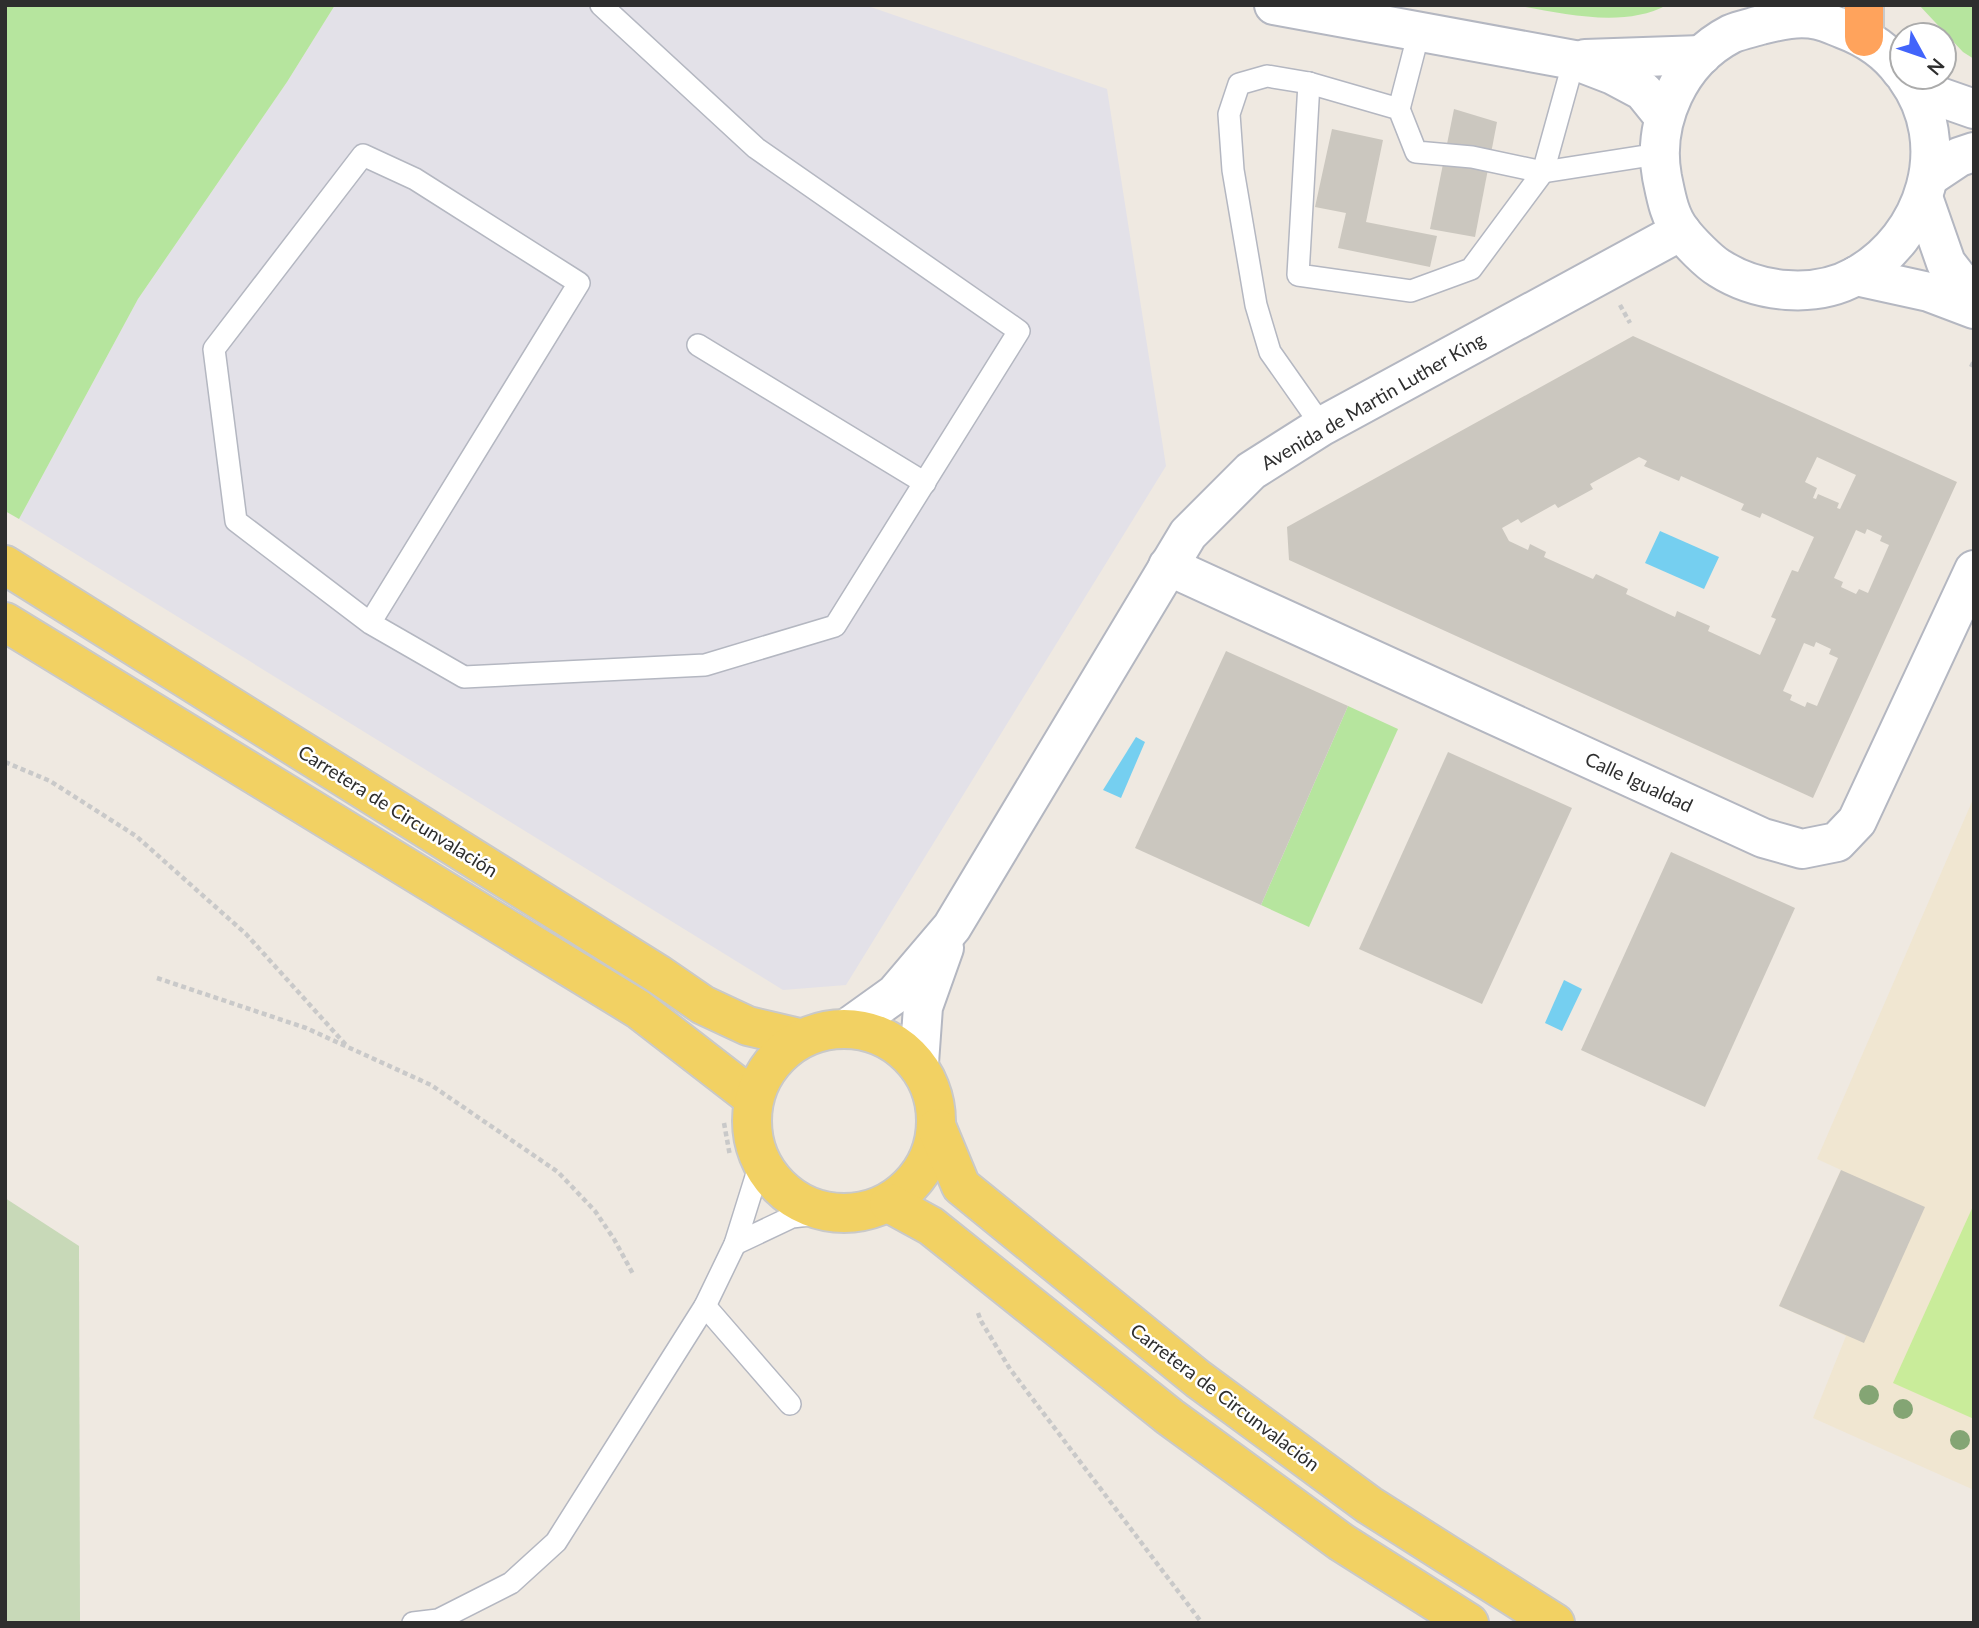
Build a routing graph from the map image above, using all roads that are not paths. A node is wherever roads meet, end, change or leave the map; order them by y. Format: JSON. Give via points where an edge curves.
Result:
{"nodes":[{"id":1,"x":601,"y":5,"type":"edge"},
{"id":2,"x":1275,"y":5,"type":"edge"},
{"id":3,"x":1864,"y":21,"type":"edge"},
{"id":4,"x":1419,"y":32,"type":"junction"},
{"id":5,"x":1888,"y":52,"type":"edge"},
{"id":6,"x":1702,"y":55,"type":"junction"},
{"id":7,"x":1574,"y":60,"type":"junction"},
{"id":8,"x":1309,"y":83,"type":"junction"},
{"id":9,"x":1913,"y":91,"type":"edge"},
{"id":10,"x":1934,"y":91,"type":"edge"},
{"id":11,"x":1399,"y":109,"type":"junction"},
{"id":12,"x":1974,"y":109,"type":"edge"},
{"id":13,"x":1664,"y":117,"type":"junction"},
{"id":14,"x":1974,"y":152,"type":"edge"},
{"id":15,"x":1658,"y":154,"type":"junction"},
{"id":16,"x":1543,"y":172,"type":"junction"},
{"id":17,"x":1926,"y":188,"type":"junction"},
{"id":18,"x":1681,"y":231,"type":"junction"},
{"id":19,"x":1856,"y":276,"type":"junction"},
{"id":20,"x":1974,"y":299,"type":"edge"},
{"id":21,"x":1974,"y":309,"type":"edge"},
{"id":22,"x":698,"y":345,"type":"dead end"},
{"id":23,"x":1322,"y":426,"type":"junction"},
{"id":24,"x":925,"y":483,"type":"junction"},
{"id":25,"x":5,"y":565,"type":"edge"},
{"id":26,"x":1168,"y":566,"type":"junction"},
{"id":27,"x":1974,"y":570,"type":"edge"},
{"id":28,"x":5,"y":622,"type":"edge"},
{"id":29,"x":370,"y":623,"type":"junction"},
{"id":30,"x":951,"y":927,"type":"junction"},
{"id":31,"x":849,"y":1027,"type":"junction"},
{"id":32,"x":799,"y":1038,"type":"junction"},
{"id":33,"x":919,"y":1063,"type":"junction"},
{"id":34,"x":753,"y":1098,"type":"junction"},
{"id":35,"x":937,"y":1128,"type":"junction"},
{"id":36,"x":761,"y":1164,"type":"junction"},
{"id":37,"x":889,"y":1203,"type":"junction"},
{"id":38,"x":826,"y":1213,"type":"junction"},
{"id":39,"x":735,"y":1244,"type":"junction"},
{"id":40,"x":705,"y":1306,"type":"junction"},
{"id":41,"x":790,"y":1404,"type":"dead end"},
{"id":42,"x":413,"y":1623,"type":"edge"},
{"id":43,"x":1469,"y":1623,"type":"edge"},
{"id":44,"x":1555,"y":1623,"type":"edge"}],
"edges":[{"from":1,"to":24,"type":"lane","via":[[757,148],[1019,331]]},
{"from":2,"to":4,"type":"street"},
{"from":3,"to":5,"type":"street"},
{"from":3,"to":6,"type":"street","via":[[1785,19],[1731,34]]},
{"from":4,"to":7,"type":"street"},
{"from":4,"to":11,"type":"lane"},
{"from":6,"to":7,"type":"street"},
{"from":6,"to":13,"type":"street","via":[[1679,82]]},
{"from":7,"to":13,"type":"street","via":[[1643,92]]},
{"from":7,"to":16,"type":"lane"},
{"from":8,"to":11,"type":"lane"},
{"from":8,"to":16,"type":"lane","via":[[1298,275],[1411,291],[1471,269]]},
{"from":8,"to":23,"type":"lane","via":[[1267,76],[1239,84],[1229,114],[1233,170],[1256,305],[1270,352]]},
{"from":9,"to":17,"type":"street","via":[[1926,118],[1931,152]]},
{"from":10,"to":12,"type":"street"},
{"from":11,"to":16,"type":"lane","via":[[1416,152],[1472,157]]},
{"from":13,"to":15,"type":"street"},
{"from":14,"to":17,"type":"street","via":[[1959,157]]},
{"from":15,"to":16,"type":"lane"},
{"from":15,"to":18,"type":"street","via":[[1668,204]]},
{"from":17,"to":19,"type":"street","via":[[1899,242]]},
{"from":17,"to":20,"type":"street","via":[[1946,262]]},
{"from":18,"to":19,"type":"street","via":[[1718,268],[1760,287],[1809,291]]},
{"from":18,"to":23,"type":"street","name":"Avenida de Martin Luther King"},
{"from":19,"to":21,"type":"street","via":[[1929,292]]},
{"from":22,"to":24,"type":"lane"},
{"from":23,"to":26,"type":"street","name":"Avenida de Martin Luther King","via":[[1251,471],[1188,534]]},
{"from":24,"to":29,"type":"lane","via":[[835,626],[705,665],[464,677]]},
{"from":25,"to":32,"type":"main road","name":"Carretera de Circunvalación","via":[[703,1005],[748,1026]]},
{"from":26,"to":27,"type":"street","name":"Calle Igualdad","via":[[1763,838],[1802,849],[1837,842],[1857,821]]},
{"from":26,"to":30,"type":"street","name":"Avenida de Martin Luther King"},
{"from":28,"to":34,"type":"main road","via":[[638,1009]]},
{"from":29,"to":29,"type":"lane","via":[[236,521],[214,349],[363,155],[415,179],[579,283]]},
{"from":30,"to":31,"type":"street","via":[[895,994]]},
{"from":30,"to":33,"type":"street","via":[[923,1007]]},
{"from":31,"to":32,"type":"main road"},
{"from":31,"to":33,"type":"main road","via":[[887,1037]]},
{"from":32,"to":34,"type":"main road","via":[[770,1062]]},
{"from":33,"to":35,"type":"main road","via":[[936,1102]]},
{"from":34,"to":36,"type":"main road","via":[[753,1142]]},
{"from":35,"to":37,"type":"main road","via":[[923,1170]]},
{"from":35,"to":44,"type":"main road","name":"Carretera de Circunvalación","via":[[961,1186],[1198,1379],[1369,1505]]},
{"from":36,"to":38,"type":"main road","via":[[789,1196]]},
{"from":36,"to":39,"type":"lane"},
{"from":37,"to":38,"type":"main road","via":[[851,1214]]},
{"from":37,"to":43,"type":"main road","via":[[931,1226],[1170,1417],[1330,1534]]},
{"from":38,"to":39,"type":"lane","via":[[792,1217]]},
{"from":39,"to":40,"type":"lane"},
{"from":40,"to":41,"type":"lane"},
{"from":40,"to":42,"type":"lane","via":[[556,1542],[511,1583],[438,1620]]}]}
